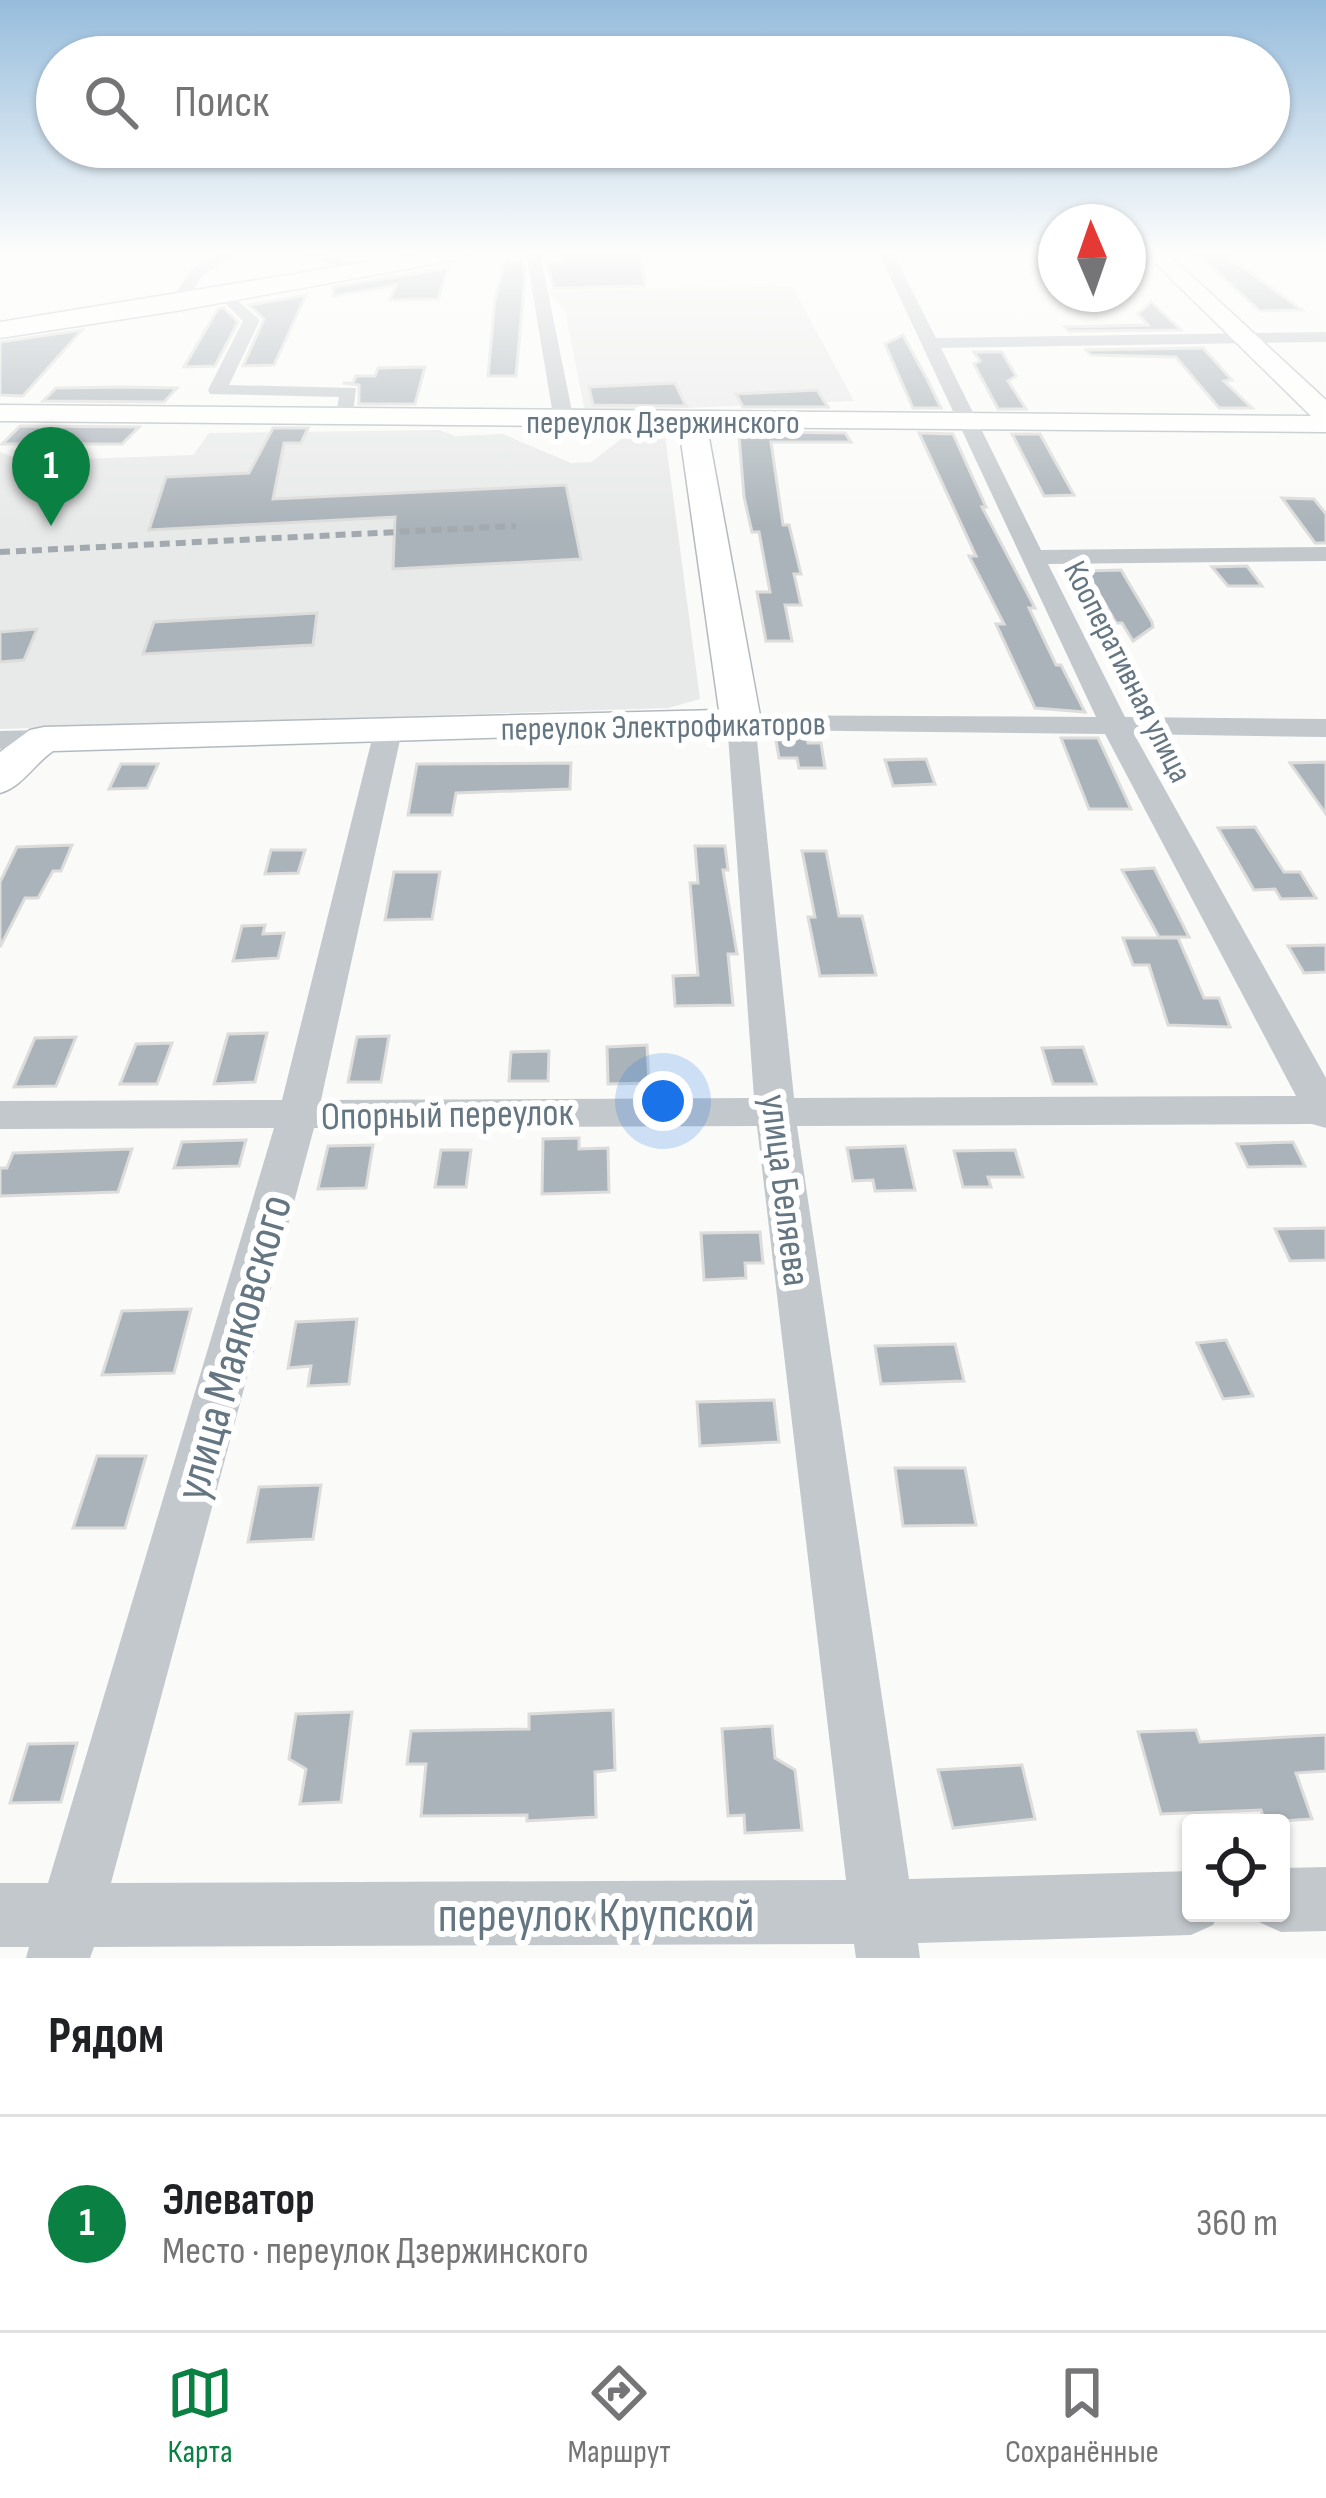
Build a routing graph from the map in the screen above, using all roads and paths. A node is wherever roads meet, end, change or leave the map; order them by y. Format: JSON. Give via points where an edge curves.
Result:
{"nodes":[{"id":1,"x":240,"y":344,"type":"edge"},
{"id":2,"x":550,"y":344,"type":"edge"},
{"id":3,"x":929,"y":344,"type":"edge"},
{"id":4,"x":1253,"y":344,"type":"edge"},
{"id":5,"x":0,"y":413,"type":"edge"},
{"id":6,"x":1326,"y":415,"type":"edge"},
{"id":7,"x":345,"y":419,"type":"junction"},
{"id":8,"x":564,"y":421,"type":"junction"},
{"id":9,"x":692,"y":421,"type":"junction"},
{"id":10,"x":965,"y":422,"type":"junction"},
{"id":11,"x":1326,"y":424,"type":"edge"},
{"id":12,"x":1326,"y":554,"type":"edge"},
{"id":13,"x":1030,"y":557,"type":"junction"},
{"id":14,"x":741,"y":722,"type":"junction"},
{"id":15,"x":1114,"y":724,"type":"junction"},
{"id":16,"x":1326,"y":728,"type":"edge"},
{"id":17,"x":388,"y":731,"type":"junction"},
{"id":18,"x":44,"y":739,"type":"junction"},
{"id":19,"x":0,"y":740,"type":"edge"},
{"id":20,"x":0,"y":780,"type":"edge"},
{"id":21,"x":775,"y":1109,"type":"junction"},
{"id":22,"x":1325,"y":1112,"type":"edge"},
{"id":23,"x":0,"y":1115,"type":"edge"},
{"id":24,"x":298,"y":1115,"type":"junction"},
{"id":25,"x":1326,"y":1899,"type":"edge"},
{"id":26,"x":1290,"y":1900,"type":"edge"},
{"id":27,"x":1182,"y":1904,"type":"edge"},
{"id":28,"x":0,"y":1915,"type":"edge"},
{"id":29,"x":886,"y":1935,"type":"edge"},
{"id":30,"x":63,"y":1937,"type":"edge"}],
"edges":[{"from":1,"to":7,"type":"street","via":[[217,390],[349,392]]},
{"from":2,"to":8,"type":"street"},
{"from":3,"to":10,"type":"street","name":"Кооперативная улица"},
{"from":4,"to":6,"type":"street"},
{"from":5,"to":7,"type":"street","name":"переулок Дзержинского"},
{"from":7,"to":8,"type":"street","name":"переулок Дзержинского"},
{"from":8,"to":9,"type":"street","name":"переулок Дзержинского"},
{"from":9,"to":10,"type":"street","name":"переулок Дзержинского"},
{"from":9,"to":14,"type":"street","name":"улица Беляева"},
{"from":10,"to":11,"type":"street","name":"переулок Дзержинского"},
{"from":10,"to":13,"type":"street","name":"Кооперативная улица"},
{"from":12,"to":13,"type":"street"},
{"from":13,"to":15,"type":"street","name":"Кооперативная улица"},
{"from":14,"to":15,"type":"street","name":"переулок Электрофикаторов"},
{"from":14,"to":17,"type":"street","name":"переулок Электрофикаторов"},
{"from":14,"to":21,"type":"street","name":"улица Беляева"},
{"from":15,"to":16,"type":"street","name":"переулок Электрофикаторов"},
{"from":15,"to":22,"type":"street","name":"Кооперативная улица"},
{"from":17,"to":18,"type":"street","name":"переулок Электрофикаторов"},
{"from":17,"to":24,"type":"street","name":"улица Маяковского"},
{"from":18,"to":19,"type":"street","name":"переулок Электрофикаторов"},
{"from":18,"to":20,"type":"street"},
{"from":21,"to":22,"type":"street","name":"Опорный переулок"},
{"from":21,"to":24,"type":"street","name":"Опорный переулок"},
{"from":21,"to":29,"type":"street","name":"улица Беляева"},
{"from":23,"to":24,"type":"street","name":"Опорный переулок"},
{"from":24,"to":30,"type":"street","name":"улица Маяковского"},
{"from":25,"to":26,"type":"street"},
{"from":27,"to":29,"type":"street","name":"переулок Крупской"},
{"from":28,"to":30,"type":"street","name":"переулок Крупской"},
{"from":29,"to":30,"type":"street","name":"переулок Крупской"}]}
